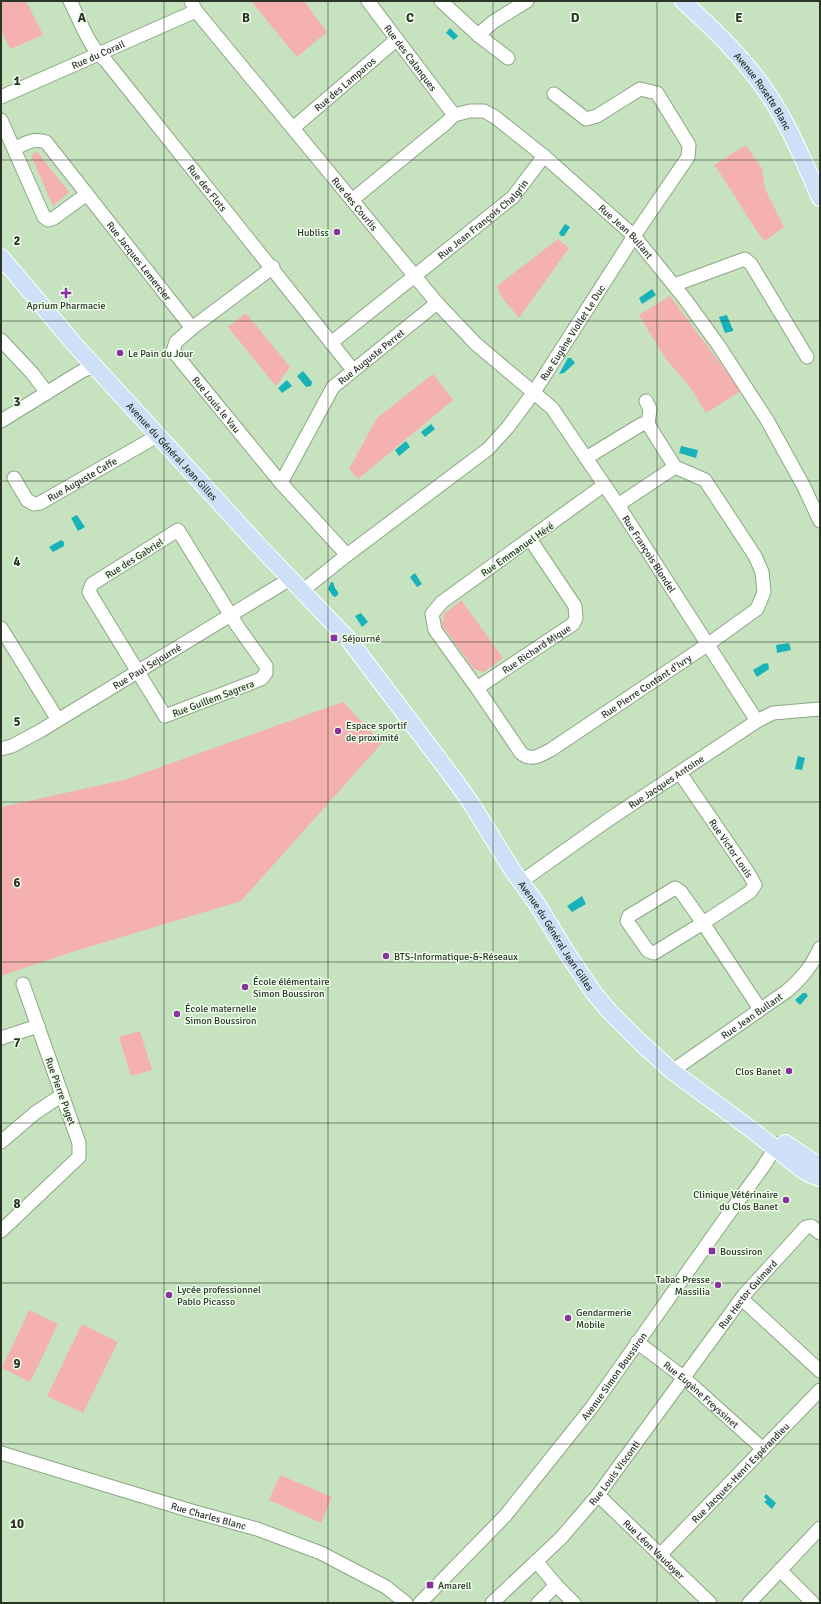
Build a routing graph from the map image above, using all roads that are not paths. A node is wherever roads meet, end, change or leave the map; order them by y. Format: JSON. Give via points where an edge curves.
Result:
{"nodes":[{"id":1,"x":70,"y":1,"type":"edge"},
{"id":2,"x":368,"y":1,"type":"edge"},
{"id":3,"x":441,"y":1,"type":"edge"},
{"id":4,"x":527,"y":1,"type":"edge"},
{"id":5,"x":683,"y":1,"type":"edge"},
{"id":6,"x":194,"y":6,"type":"edge"},
{"id":7,"x":478,"y":35,"type":"junction"},
{"id":8,"x":396,"y":40,"type":"junction"},
{"id":9,"x":98,"y":54,"type":"junction"},
{"id":10,"x":508,"y":58,"type":"dead end"},
{"id":11,"x":554,"y":94,"type":"dead end"},
{"id":12,"x":1,"y":97,"type":"edge"},
{"id":13,"x":454,"y":115,"type":"junction"},
{"id":14,"x":1,"y":120,"type":"edge"},
{"id":15,"x":293,"y":128,"type":"junction"},
{"id":16,"x":14,"y":149,"type":"junction"},
{"id":17,"x":544,"y":156,"type":"junction"},
{"id":18,"x":87,"y":194,"type":"junction"},
{"id":19,"x":820,"y":198,"type":"edge"},
{"id":20,"x":352,"y":200,"type":"junction"},
{"id":21,"x":634,"y":236,"type":"junction"},
{"id":22,"x":1,"y":257,"type":"edge"},
{"id":23,"x":272,"y":267,"type":"junction"},
{"id":24,"x":414,"y":275,"type":"junction"},
{"id":25,"x":674,"y":285,"type":"junction"},
{"id":26,"x":437,"y":303,"type":"junction"},
{"id":27,"x":192,"y":328,"type":"junction"},
{"id":28,"x":1,"y":340,"type":"edge"},
{"id":29,"x":331,"y":343,"type":"junction"},
{"id":30,"x":807,"y":357,"type":"dead end"},
{"id":31,"x":94,"y":366,"type":"junction"},
{"id":32,"x":353,"y":370,"type":"junction"},
{"id":33,"x":534,"y":392,"type":"junction"},
{"id":34,"x":47,"y":393,"type":"junction"},
{"id":35,"x":646,"y":401,"type":"dead end"},
{"id":36,"x":1,"y":421,"type":"edge"},
{"id":37,"x":648,"y":424,"type":"junction"},
{"id":38,"x":159,"y":436,"type":"junction"},
{"id":39,"x":586,"y":458,"type":"junction"},
{"id":40,"x":675,"y":467,"type":"junction"},
{"id":41,"x":14,"y":478,"type":"dead end"},
{"id":42,"x":282,"y":483,"type":"junction"},
{"id":43,"x":604,"y":485,"type":"junction"},
{"id":44,"x":618,"y":505,"type":"junction"},
{"id":45,"x":820,"y":521,"type":"edge"},
{"id":46,"x":530,"y":539,"type":"junction"},
{"id":47,"x":347,"y":555,"type":"junction"},
{"id":48,"x":290,"y":579,"type":"junction"},
{"id":49,"x":302,"y":591,"type":"junction"},
{"id":50,"x":230,"y":614,"type":"junction"},
{"id":51,"x":432,"y":614,"type":"joint"},
{"id":52,"x":1,"y":628,"type":"edge"},
{"id":53,"x":707,"y":645,"type":"junction"},
{"id":54,"x":138,"y":671,"type":"junction"},
{"id":55,"x":477,"y":688,"type":"junction"},
{"id":56,"x":820,"y":709,"type":"edge"},
{"id":57,"x":58,"y":720,"type":"junction"},
{"id":58,"x":758,"y":721,"type":"junction"},
{"id":59,"x":1,"y":750,"type":"edge"},
{"id":60,"x":680,"y":773,"type":"junction"},
{"id":61,"x":526,"y":878,"type":"junction"},
{"id":62,"x":703,"y":923,"type":"junction"},
{"id":63,"x":820,"y":948,"type":"edge"},
{"id":64,"x":23,"y":984,"type":"dead end"},
{"id":65,"x":760,"y":1009,"type":"junction"},
{"id":66,"x":38,"y":1026,"type":"junction"},
{"id":67,"x":1,"y":1038,"type":"edge"},
{"id":68,"x":676,"y":1068,"type":"junction"},
{"id":69,"x":62,"y":1095,"type":"junction"},
{"id":70,"x":1,"y":1142,"type":"edge"},
{"id":71,"x":775,"y":1148,"type":"junction"},
{"id":72,"x":792,"y":1149,"type":"junction"},
{"id":73,"x":820,"y":1166,"type":"edge"},
{"id":74,"x":820,"y":1178,"type":"edge"},
{"id":75,"x":1,"y":1231,"type":"edge"},
{"id":76,"x":820,"y":1233,"type":"edge"},
{"id":77,"x":742,"y":1299,"type":"junction"},
{"id":78,"x":637,"y":1342,"type":"junction"},
{"id":79,"x":820,"y":1371,"type":"edge"},
{"id":80,"x":683,"y":1377,"type":"junction"},
{"id":81,"x":820,"y":1390,"type":"edge"},
{"id":82,"x":763,"y":1449,"type":"junction"},
{"id":83,"x":1,"y":1453,"type":"edge"},
{"id":84,"x":598,"y":1495,"type":"junction"},
{"id":85,"x":820,"y":1528,"type":"edge"},
{"id":86,"x":660,"y":1555,"type":"junction"},
{"id":87,"x":536,"y":1560,"type":"junction"},
{"id":88,"x":780,"y":1570,"type":"junction"},
{"id":89,"x":556,"y":1585,"type":"junction"},
{"id":90,"x":406,"y":1603,"type":"edge"},
{"id":91,"x":420,"y":1603,"type":"edge"},
{"id":92,"x":492,"y":1603,"type":"edge"},
{"id":93,"x":538,"y":1603,"type":"edge"},
{"id":94,"x":574,"y":1603,"type":"edge"},
{"id":95,"x":710,"y":1603,"type":"edge"},
{"id":96,"x":749,"y":1603,"type":"edge"},
{"id":97,"x":813,"y":1603,"type":"edge"}],
"edges":[{"from":1,"to":9,"type":"street","name":"Rue des Flots"},
{"from":2,"to":8,"type":"street","name":"Rue des Calanques"},
{"from":3,"to":7,"type":"street"},
{"from":4,"to":7,"type":"street","via":[[493,22]]},
{"from":5,"to":19,"type":"main road","name":"Avenue Rosette Blanc","via":[[734,51],[767,92],[781,114]]},
{"from":6,"to":9,"type":"street","name":"Rue du Corail"},
{"from":6,"to":15,"type":"street","name":"Rue des Courlis"},
{"from":7,"to":10,"type":"street"},
{"from":8,"to":13,"type":"street","name":"Rue des Calanques"},
{"from":8,"to":15,"type":"street","name":"Rue des Lamparos"},
{"from":9,"to":12,"type":"street","name":"Rue du Corail"},
{"from":9,"to":23,"type":"street","name":"Rue des Flots"},
{"from":11,"to":21,"type":"street","name":"Rue Eugène Viollet Le Duc","via":[[586,119],[597,116],[640,89],[656,93],[689,145],[688,157]]},
{"from":13,"to":17,"type":"street","name":"Rue Jean Bullant","via":[[484,111],[496,117]]},
{"from":13,"to":20,"type":"street"},
{"from":14,"to":16,"type":"street"},
{"from":15,"to":20,"type":"street","name":"Rue des Courlis"},
{"from":16,"to":18,"type":"street","name":"Rue Jacques Lemercier","via":[[38,139],[46,142]]},
{"from":16,"to":18,"type":"street","via":[[44,217],[48,220]]},
{"from":17,"to":21,"type":"street","name":"Rue Jean Bullant"},
{"from":17,"to":24,"type":"street","name":"Rue Jean François Chalgrin","via":[[513,197]]},
{"from":18,"to":27,"type":"street","name":"Rue Jacques Lemercier"},
{"from":20,"to":24,"type":"street","name":"Rue des Courlis"},
{"from":21,"to":25,"type":"street","name":"Rue Jean Bullant"},
{"from":21,"to":33,"type":"street","name":"Rue Eugène Viollet Le Duc"},
{"from":22,"to":31,"type":"main road","name":"Avenue du Général Jean Gilles"},
{"from":23,"to":27,"type":"street","name":"Rue Louis le Vau"},
{"from":23,"to":29,"type":"street","name":"Rue des Flots"},
{"from":24,"to":26,"type":"street","name":"Rue des Courlis"},
{"from":24,"to":29,"type":"street"},
{"from":25,"to":30,"type":"street","via":[[745,259],[751,264]]},
{"from":25,"to":45,"type":"street","name":"Rue Jean Bullant","via":[[719,346],[767,420]]},
{"from":26,"to":32,"type":"street","name":"Rue Auguste Perret"},
{"from":26,"to":33,"type":"street","name":"Rue des Courlis","via":[[476,344]]},
{"from":27,"to":42,"type":"street","name":"Rue Louis le Vau","via":[[176,342],[173,351]]},
{"from":28,"to":34,"type":"street"},
{"from":29,"to":32,"type":"street","name":"Rue des Flots"},
{"from":31,"to":34,"type":"street"},
{"from":31,"to":38,"type":"main road","name":"Avenue du Général Jean Gilles"},
{"from":32,"to":42,"type":"street","name":"Rue Auguste Perret","via":[[333,387]]},
{"from":33,"to":39,"type":"street","name":"Rue François Blondel","via":[[552,408]]},
{"from":33,"to":47,"type":"street","name":"Rue Eugène Viollet Le Duc","via":[[488,449]]},
{"from":34,"to":36,"type":"street"},
{"from":35,"to":37,"type":"street","via":[[650,409]]},
{"from":37,"to":39,"type":"street","via":[[642,424]]},
{"from":37,"to":40,"type":"street"},
{"from":38,"to":41,"type":"street","name":"Rue Auguste Caffe","via":[[40,503],[34,504],[27,500]]},
{"from":38,"to":48,"type":"main road","name":"Avenue du Général Jean Gilles"},
{"from":39,"to":43,"type":"street","name":"Rue François Blondel"},
{"from":40,"to":44,"type":"street"},
{"from":40,"to":53,"type":"street","name":"Rue Pierre Contant d'Ivry","via":[[705,480],[755,556],[762,572],[764,592],[757,609]]},
{"from":42,"to":47,"type":"street","name":"Rue Louis le Vau"},
{"from":43,"to":44,"type":"street","name":"Rue François Blondel"},
{"from":43,"to":46,"type":"street","name":"Rue Emmanuel Héré"},
{"from":44,"to":53,"type":"street","name":"Rue François Blondel"},
{"from":46,"to":51,"type":"street","name":"Rue Emmanuel Héré","via":[[442,602]]},
{"from":46,"to":55,"type":"street","name":"Rue Richard Mique","via":[[575,606],[576,618],[573,624]]},
{"from":47,"to":49,"type":"street","name":"Rue Eugène Viollet Le Duc"},
{"from":48,"to":49,"type":"main road","name":"Avenue du Général Jean Gilles"},
{"from":48,"to":50,"type":"street","name":"Rue Paul Sejourné"},
{"from":49,"to":61,"type":"main road","name":"Avenue du Général Jean Gilles","via":[[348,640],[454,779],[511,868]]},
{"from":50,"to":54,"type":"street","name":"Rue Paul Sejourné"},
{"from":50,"to":54,"type":"street","name":"Rue Guillem Sagrera","via":[[266,666],[266,673],[261,679],[165,716]]},
{"from":50,"to":54,"type":"street","name":"Rue des Gabriel","via":[[178,530],[92,584],[89,592]]},
{"from":51,"to":55,"type":"street","name":"Rue Pierre Contant d'Ivry","via":[[435,630]]},
{"from":52,"to":57,"type":"street"},
{"from":53,"to":55,"type":"street","name":"Rue Pierre Contant d'Ivry","via":[[537,758],[525,757],[521,753]]},
{"from":53,"to":58,"type":"street","name":"Rue François Blondel"},
{"from":54,"to":57,"type":"street","name":"Rue Paul Sejourné"},
{"from":56,"to":58,"type":"street","name":"Rue Jacques Antoine","via":[[773,713]]},
{"from":57,"to":59,"type":"street","name":"Rue Paul Sejourné"},
{"from":58,"to":60,"type":"street","name":"Rue Jacques Antoine"},
{"from":60,"to":61,"type":"street","name":"Rue Jacques Antoine"},
{"from":60,"to":62,"type":"street","name":"Rue Victor Louis","via":[[755,885],[750,892]]},
{"from":61,"to":68,"type":"main road","name":"Avenue du Général Jean Gilles","via":[[538,904],[569,956],[594,992],[640,1042]]},
{"from":62,"to":62,"type":"street","via":[[681,892],[675,888],[629,916],[628,921],[648,952],[654,953]]},
{"from":62,"to":65,"type":"street"},
{"from":63,"to":65,"type":"street","name":"Rue Jean Bullant","via":[[813,963],[801,978]]},
{"from":64,"to":66,"type":"street","name":"Rue Pierre Puget"},
{"from":65,"to":68,"type":"street","name":"Rue Jean Bullant"},
{"from":66,"to":67,"type":"street"},
{"from":66,"to":69,"type":"street","name":"Rue Pierre Puget"},
{"from":68,"to":71,"type":"main road","name":"Avenue du Général Jean Gilles"},
{"from":68,"to":72,"type":"main road","name":"Avenue du Général Jean Gilles","via":[[762,1125]]},
{"from":69,"to":70,"type":"street"},
{"from":69,"to":75,"type":"street","name":"Rue Pierre Puget","via":[[79,1143],[79,1157]]},
{"from":71,"to":72,"type":"street","via":[[780,1144]]},
{"from":71,"to":74,"type":"main road","name":"Avenue du Général Jean Gilles","via":[[811,1176]]},
{"from":71,"to":78,"type":"street","name":"Avenue Simon Boussiron"},
{"from":72,"to":73,"type":"main road","name":"Avenue du Général Jean Gilles"},
{"from":76,"to":77,"type":"street","name":"Rue Hector Guimard","via":[[811,1226],[806,1228]]},
{"from":77,"to":79,"type":"street"},
{"from":77,"to":80,"type":"street","name":"Rue Hector Guimard"},
{"from":78,"to":80,"type":"street","name":"Rue Eugène Freyssinet"},
{"from":78,"to":91,"type":"street","name":"Avenue Simon Boussiron","via":[[592,1407],[505,1516]]},
{"from":80,"to":82,"type":"street","name":"Rue Eugène Freyssinet"},
{"from":80,"to":84,"type":"street","name":"Rue Louis Visconti"},
{"from":81,"to":82,"type":"street","name":"Rue Jacques-Henri Espérandieu"},
{"from":82,"to":86,"type":"street","name":"Rue Jacques-Henri Espérandieu"},
{"from":83,"to":90,"type":"street","name":"Rue Charles Blanc","via":[[257,1529],[321,1553],[386,1587]]},
{"from":84,"to":86,"type":"street","name":"Rue Léon Vaudoyer"},
{"from":84,"to":87,"type":"street","name":"Rue Louis Visconti","via":[[560,1538]]},
{"from":85,"to":88,"type":"street"},
{"from":86,"to":95,"type":"street","name":"Rue Léon Vaudoyer"},
{"from":87,"to":89,"type":"street"},
{"from":87,"to":92,"type":"street","name":"Rue Louis Visconti"},
{"from":88,"to":96,"type":"street"},
{"from":88,"to":97,"type":"street"},
{"from":89,"to":93,"type":"street"},
{"from":89,"to":94,"type":"street"}]}
